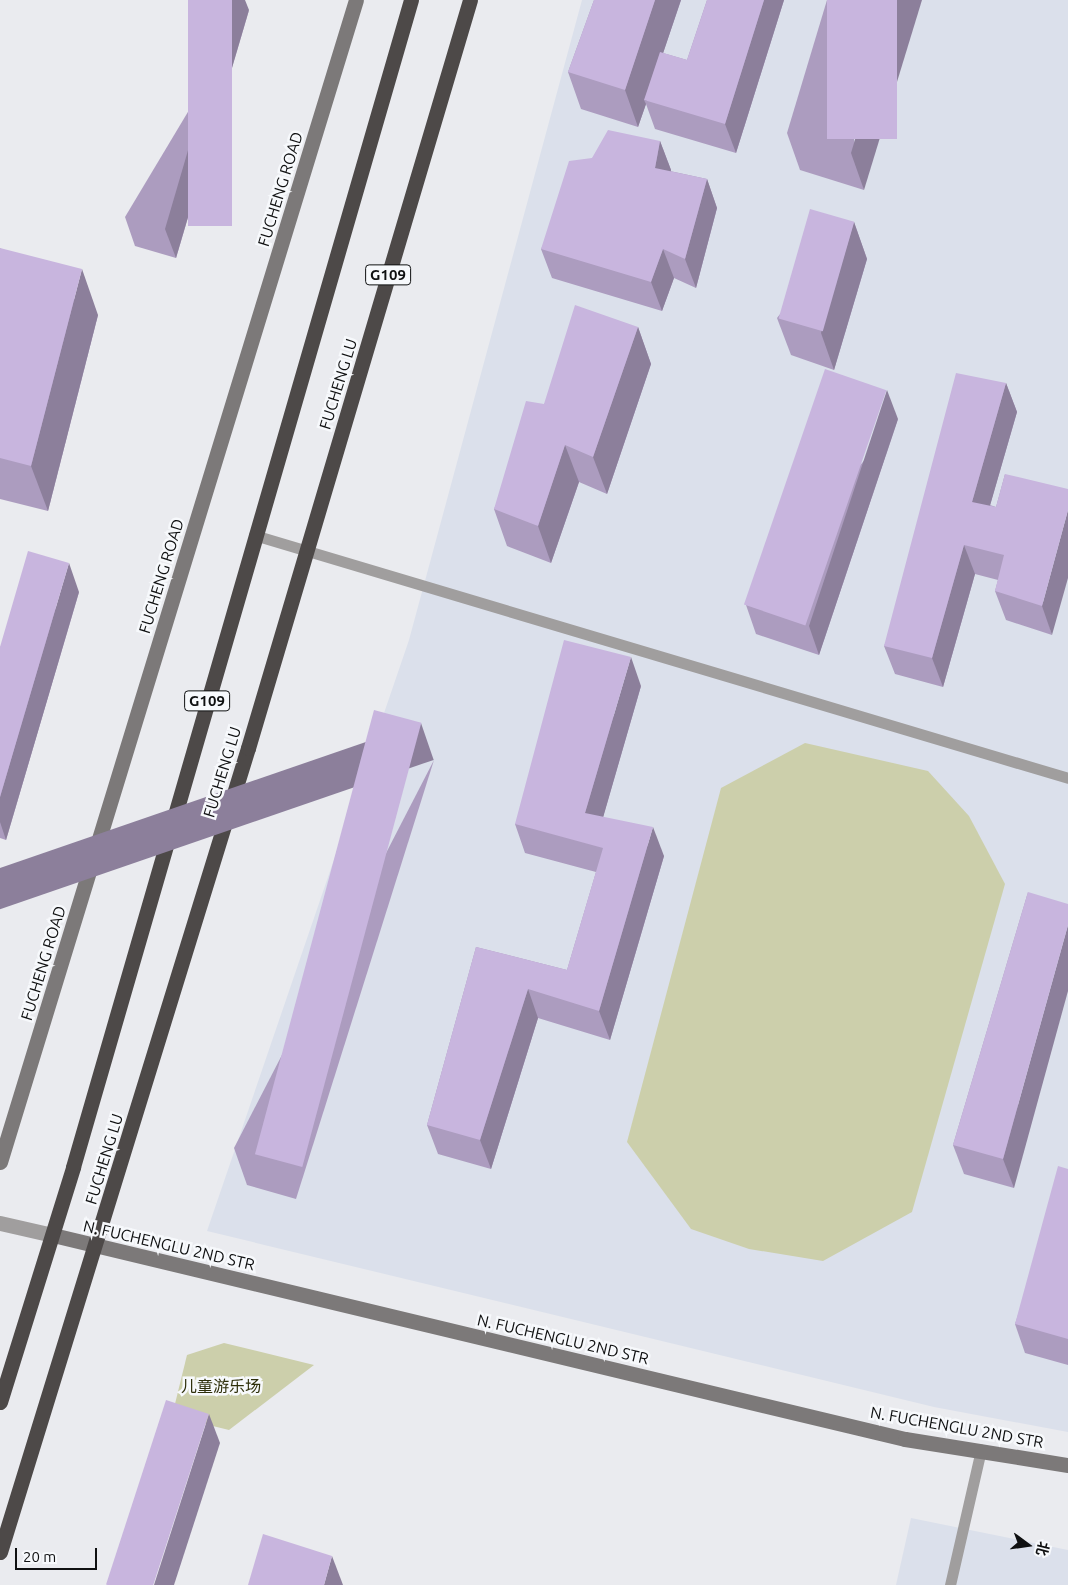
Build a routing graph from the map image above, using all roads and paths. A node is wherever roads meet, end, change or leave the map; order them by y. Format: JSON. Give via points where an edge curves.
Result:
{"nodes":[{"id":1,"x":356,"y":0,"type":"edge"},
{"id":2,"x":411,"y":0,"type":"edge"},
{"id":3,"x":470,"y":0,"type":"edge"},
{"id":4,"x":254,"y":535,"type":"junction"},
{"id":5,"x":306,"y":551,"type":"junction"},
{"id":6,"x":1068,"y":778,"type":"edge"},
{"id":7,"x":0,"y":1162,"type":"edge"},
{"id":8,"x":0,"y":1223,"type":"edge"},
{"id":9,"x":53,"y":1235,"type":"junction"},
{"id":10,"x":95,"y":1247,"type":"junction"},
{"id":11,"x":0,"y":1402,"type":"edge"},
{"id":12,"x":980,"y":1450,"type":"junction"},
{"id":13,"x":1068,"y":1465,"type":"edge"},
{"id":14,"x":0,"y":1552,"type":"edge"},
{"id":15,"x":950,"y":1585,"type":"edge"}],
"edges":[{"from":1,"to":7,"type":"street","name":"FUCHENG ROAD"},
{"from":2,"to":4,"type":"highway","name":"FUCHENG LU","number":"G109"},
{"from":3,"to":5,"type":"highway","name":"FUCHENG LU","number":"G109"},
{"from":4,"to":5,"type":"lane"},
{"from":4,"to":9,"type":"highway","name":"FUCHENG LU","number":"G109"},
{"from":5,"to":6,"type":"lane"},
{"from":5,"to":10,"type":"highway","name":"FUCHENG LU","number":"G109"},
{"from":8,"to":9,"type":"street"},
{"from":9,"to":10,"type":"street","name":"N. FUCHENGLU 2ND STR"},
{"from":9,"to":11,"type":"highway","name":"FUCHENG LU","number":"G109"},
{"from":10,"to":12,"type":"street","name":"N. FUCHENGLU 2ND STR","via":[[905,1439]]},
{"from":10,"to":14,"type":"highway","name":"FUCHENG LU","number":"G109","via":[[70,1316]]},
{"from":12,"to":13,"type":"street","name":"N. FUCHENGLU 2ND STR"},
{"from":12,"to":15,"type":"lane"}]}
